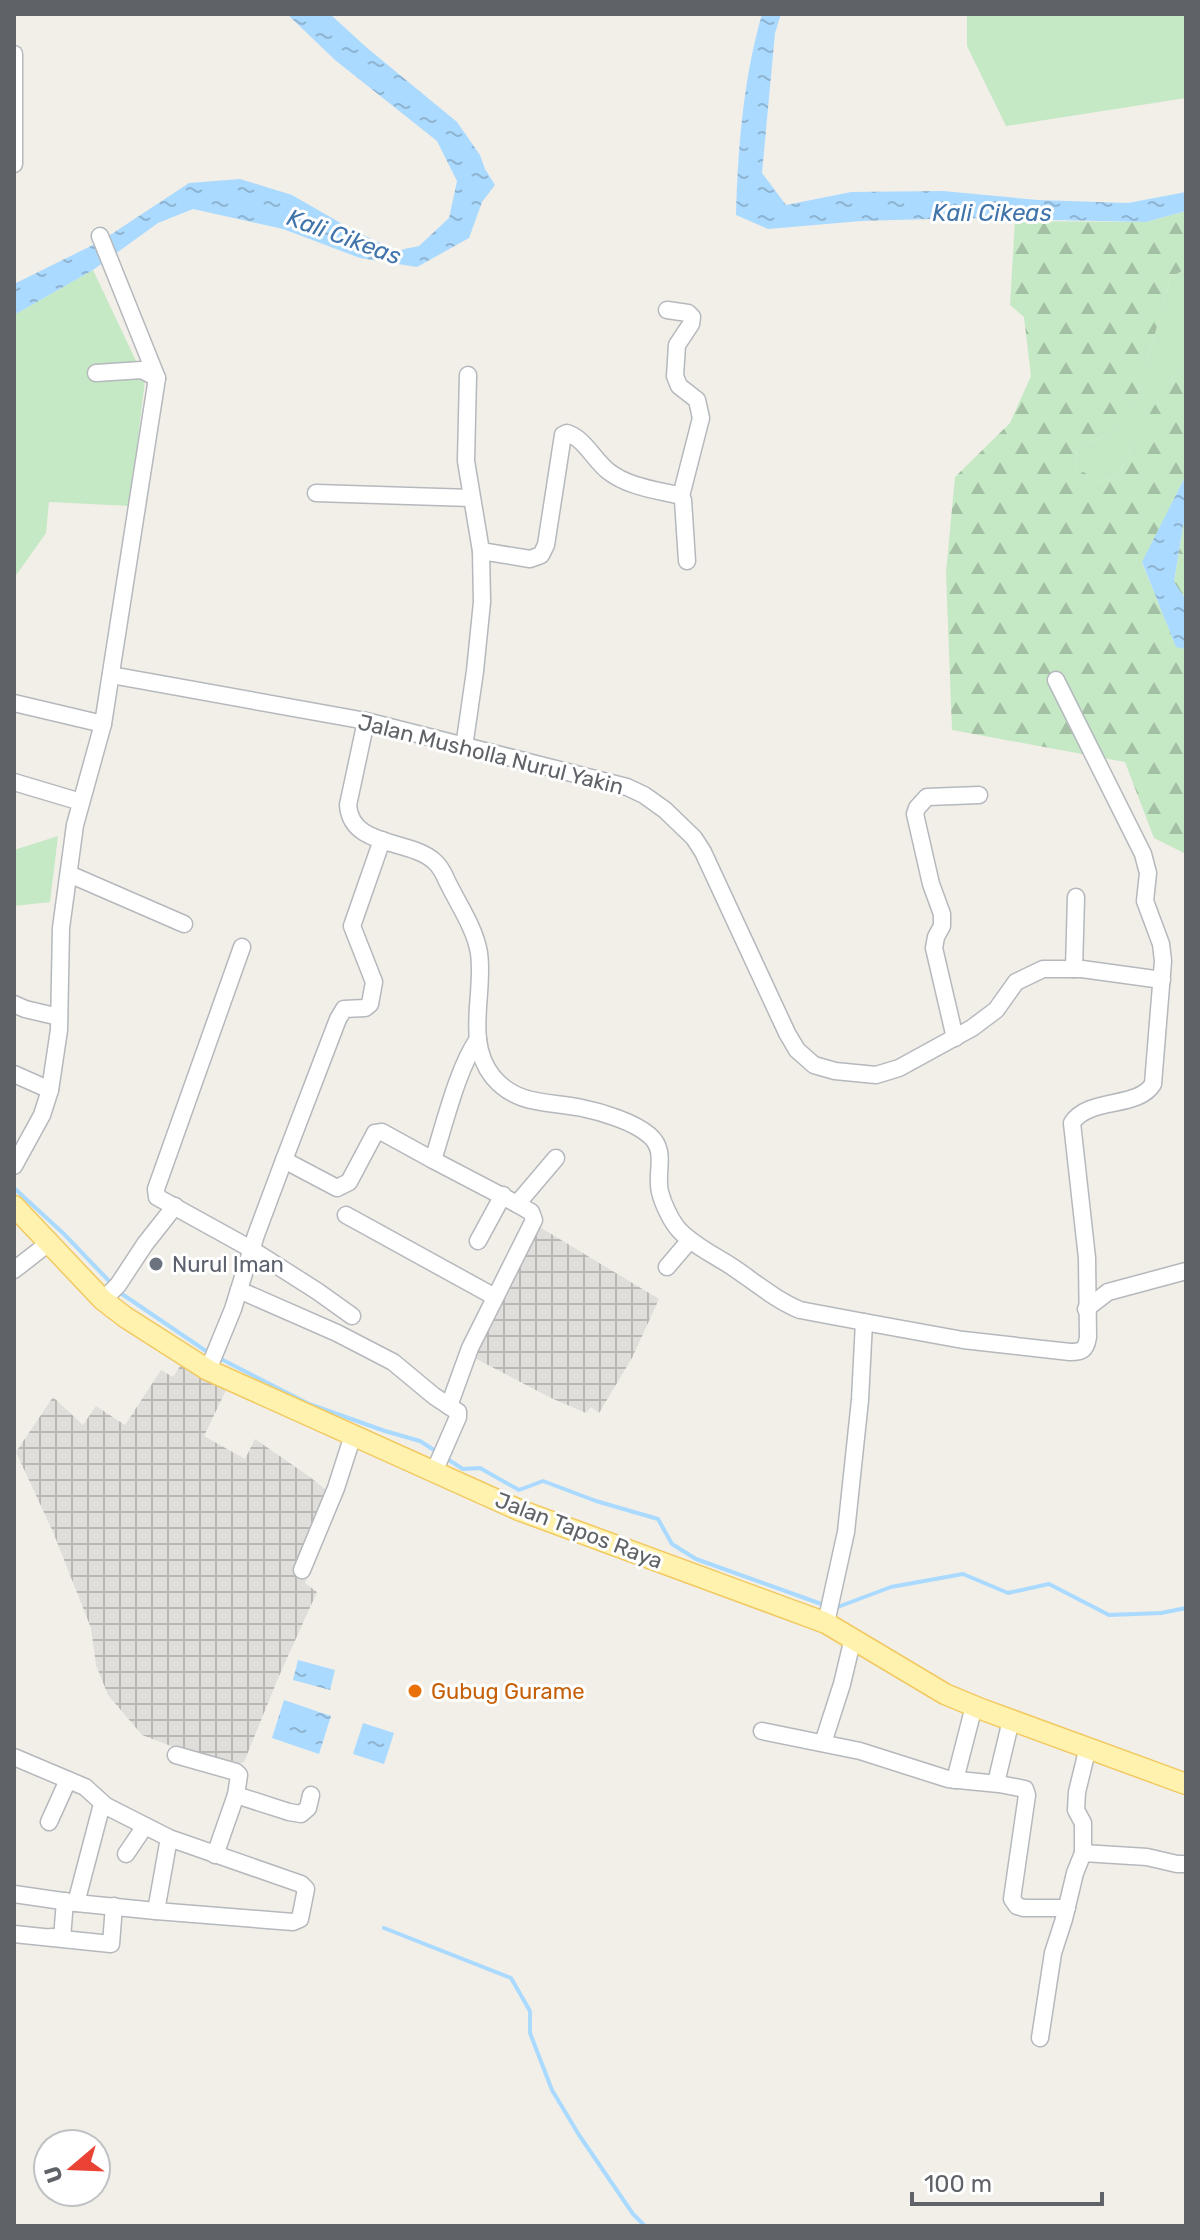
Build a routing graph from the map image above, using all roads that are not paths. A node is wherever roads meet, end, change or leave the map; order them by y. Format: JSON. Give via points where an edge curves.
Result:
{"nodes":[{"id":1,"x":14,"y":54,"type":"edge"},
{"id":2,"x":14,"y":164,"type":"edge"},
{"id":3,"x":100,"y":236,"type":"dead end"},
{"id":4,"x":667,"y":310,"type":"dead end"},
{"id":5,"x":96,"y":373,"type":"dead end"},
{"id":6,"x":468,"y":375,"type":"dead end"},
{"id":7,"x":157,"y":378,"type":"junction"},
{"id":8,"x":316,"y":493,"type":"dead end"},
{"id":9,"x":681,"y":496,"type":"junction"},
{"id":10,"x":471,"y":498,"type":"junction"},
{"id":11,"x":481,"y":551,"type":"junction"},
{"id":12,"x":687,"y":561,"type":"dead end"},
{"id":13,"x":111,"y":675,"type":"junction"},
{"id":14,"x":1056,"y":680,"type":"dead end"},
{"id":15,"x":14,"y":703,"type":"edge"},
{"id":16,"x":366,"y":721,"type":"junction"},
{"id":17,"x":103,"y":724,"type":"junction"},
{"id":18,"x":464,"y":747,"type":"junction"},
{"id":19,"x":14,"y":782,"type":"edge"},
{"id":20,"x":979,"y":795,"type":"dead end"},
{"id":21,"x":81,"y":802,"type":"junction"},
{"id":22,"x":382,"y":840,"type":"junction"},
{"id":23,"x":69,"y":874,"type":"junction"},
{"id":24,"x":1076,"y":897,"type":"dead end"},
{"id":25,"x":184,"y":924,"type":"dead end"},
{"id":26,"x":242,"y":947,"type":"dead end"},
{"id":27,"x":1074,"y":969,"type":"junction"},
{"id":28,"x":1162,"y":980,"type":"junction"},
{"id":29,"x":14,"y":1004,"type":"edge"},
{"id":30,"x":59,"y":1017,"type":"junction"},
{"id":31,"x":955,"y":1038,"type":"junction"},
{"id":32,"x":478,"y":1039,"type":"junction"},
{"id":33,"x":14,"y":1074,"type":"edge"},
{"id":34,"x":50,"y":1090,"type":"junction"},
{"id":35,"x":556,"y":1158,"type":"dead end"},
{"id":36,"x":284,"y":1160,"type":"junction"},
{"id":37,"x":433,"y":1160,"type":"junction"},
{"id":38,"x":14,"y":1166,"type":"edge"},
{"id":39,"x":510,"y":1200,"type":"junction"},
{"id":40,"x":14,"y":1206,"type":"edge"},
{"id":41,"x":175,"y":1206,"type":"junction"},
{"id":42,"x":346,"y":1215,"type":"dead end"},
{"id":43,"x":690,"y":1240,"type":"junction"},
{"id":44,"x":478,"y":1241,"type":"dead end"},
{"id":45,"x":50,"y":1242,"type":"junction"},
{"id":46,"x":251,"y":1249,"type":"junction"},
{"id":47,"x":667,"y":1267,"type":"dead end"},
{"id":48,"x":14,"y":1270,"type":"edge"},
{"id":49,"x":1186,"y":1271,"type":"edge"},
{"id":50,"x":239,"y":1290,"type":"junction"},
{"id":51,"x":495,"y":1297,"type":"junction"},
{"id":52,"x":103,"y":1300,"type":"junction"},
{"id":53,"x":1086,"y":1309,"type":"junction"},
{"id":54,"x":352,"y":1316,"type":"dead end"},
{"id":55,"x":864,"y":1322,"type":"junction"},
{"id":56,"x":208,"y":1370,"type":"junction"},
{"id":57,"x":449,"y":1406,"type":"junction"},
{"id":58,"x":353,"y":1435,"type":"junction"},
{"id":59,"x":439,"y":1461,"type":"junction"},
{"id":60,"x":302,"y":1570,"type":"dead end"},
{"id":61,"x":829,"y":1608,"type":"junction"},
{"id":62,"x":853,"y":1638,"type":"junction"},
{"id":63,"x":974,"y":1706,"type":"junction"},
{"id":64,"x":1011,"y":1720,"type":"junction"},
{"id":65,"x":762,"y":1731,"type":"dead end"},
{"id":66,"x":823,"y":1743,"type":"junction"},
{"id":67,"x":1088,"y":1747,"type":"junction"},
{"id":68,"x":176,"y":1755,"type":"dead end"},
{"id":69,"x":14,"y":1757,"type":"edge"},
{"id":70,"x":68,"y":1780,"type":"junction"},
{"id":71,"x":955,"y":1780,"type":"junction"},
{"id":72,"x":996,"y":1783,"type":"junction"},
{"id":73,"x":1186,"y":1784,"type":"edge"},
{"id":74,"x":236,"y":1795,"type":"junction"},
{"id":75,"x":311,"y":1795,"type":"dead end"},
{"id":76,"x":102,"y":1804,"type":"junction"},
{"id":77,"x":49,"y":1822,"type":"dead end"},
{"id":78,"x":145,"y":1826,"type":"junction"},
{"id":79,"x":169,"y":1838,"type":"junction"},
{"id":80,"x":1083,"y":1853,"type":"junction"},
{"id":81,"x":126,"y":1854,"type":"dead end"},
{"id":82,"x":215,"y":1855,"type":"junction"},
{"id":83,"x":1186,"y":1864,"type":"edge"},
{"id":84,"x":14,"y":1894,"type":"edge"},
{"id":85,"x":70,"y":1902,"type":"junction"},
{"id":86,"x":114,"y":1906,"type":"junction"},
{"id":87,"x":1067,"y":1908,"type":"junction"},
{"id":88,"x":156,"y":1911,"type":"junction"},
{"id":89,"x":14,"y":1934,"type":"edge"},
{"id":90,"x":1040,"y":2038,"type":"dead end"}],
"edges":[{"from":1,"to":2,"type":"street"},
{"from":3,"to":7,"type":"street"},
{"from":4,"to":9,"type":"street","via":[[692,317],[677,345],[675,376],[698,401],[701,415]]},
{"from":5,"to":7,"type":"street","via":[[142,370]]},
{"from":6,"to":10,"type":"street","via":[[466,461]]},
{"from":7,"to":13,"type":"street"},
{"from":8,"to":10,"type":"street"},
{"from":9,"to":11,"type":"street","via":[[614,475],[567,433],[541,555],[530,559]]},
{"from":9,"to":12,"type":"street"},
{"from":10,"to":11,"type":"street"},
{"from":11,"to":18,"type":"street","via":[[482,602]]},
{"from":13,"to":16,"type":"street","name":"Jalan Musholla Nurul Yakin"},
{"from":13,"to":17,"type":"street"},
{"from":14,"to":28,"type":"street","via":[[1143,854],[1148,873],[1145,901],[1161,944]]},
{"from":15,"to":17,"type":"street"},
{"from":16,"to":18,"type":"street","name":"Jalan Musholla Nurul Yakin"},
{"from":16,"to":22,"type":"street","via":[[349,813],[362,832]]},
{"from":17,"to":21,"type":"street"},
{"from":18,"to":31,"type":"street","name":"Jalan Musholla Nurul Yakin","via":[[627,787],[681,824],[703,852],[787,1033],[814,1065],[876,1075]]},
{"from":19,"to":21,"type":"street"},
{"from":20,"to":31,"type":"street","via":[[927,797],[915,814],[942,914],[934,948]]},
{"from":21,"to":23,"type":"street"},
{"from":22,"to":32,"type":"street","via":[[437,863],[474,934],[480,961]]},
{"from":22,"to":36,"type":"street","via":[[352,926],[374,982],[370,1004],[344,1009]]},
{"from":23,"to":25,"type":"street"},
{"from":23,"to":30,"type":"street","via":[[61,928]]},
{"from":24,"to":27,"type":"street"},
{"from":26,"to":41,"type":"street","via":[[156,1189],[157,1197]]},
{"from":27,"to":28,"type":"street","name":"Jalan Musholla Nurul Yakin"},
{"from":27,"to":31,"type":"street","name":"Jalan Musholla Nurul Yakin","via":[[1043,969],[1020,979],[996,1010]]},
{"from":28,"to":53,"type":"street","via":[[1151,1087],[1084,1112],[1072,1123],[1087,1258]]},
{"from":29,"to":30,"type":"street"},
{"from":30,"to":34,"type":"street"},
{"from":32,"to":37,"type":"street"},
{"from":32,"to":43,"type":"street","via":[[492,1076],[516,1096],[583,1108],[637,1126],[652,1137],[661,1156],[660,1190],[677,1228]]},
{"from":33,"to":34,"type":"street"},
{"from":34,"to":38,"type":"street"},
{"from":35,"to":39,"type":"street"},
{"from":36,"to":37,"type":"street","via":[[337,1188],[349,1182],[375,1133],[382,1132]]},
{"from":36,"to":46,"type":"street"},
{"from":37,"to":39,"type":"street"},
{"from":39,"to":44,"type":"street"},
{"from":39,"to":51,"type":"street","via":[[531,1212],[534,1220]]},
{"from":40,"to":45,"type":"main road","name":"Jalan Tapos Raya"},
{"from":41,"to":46,"type":"street"},
{"from":41,"to":52,"type":"street"},
{"from":42,"to":51,"type":"street"},
{"from":43,"to":47,"type":"street"},
{"from":43,"to":55,"type":"street","via":[[790,1306]]},
{"from":45,"to":48,"type":"street"},
{"from":45,"to":52,"type":"main road","name":"Jalan Tapos Raya"},
{"from":46,"to":50,"type":"street"},
{"from":46,"to":54,"type":"street"},
{"from":49,"to":53,"type":"street","via":[[1108,1292]]},
{"from":50,"to":56,"type":"street"},
{"from":50,"to":57,"type":"street","via":[[393,1362]]},
{"from":51,"to":57,"type":"street"},
{"from":52,"to":56,"type":"main road","name":"Jalan Tapos Raya"},
{"from":53,"to":55,"type":"street","via":[[1086,1347],[1078,1352],[963,1340]]},
{"from":55,"to":61,"type":"street","via":[[847,1517]]},
{"from":56,"to":58,"type":"main road","name":"Jalan Tapos Raya"},
{"from":57,"to":59,"type":"street","via":[[459,1414]]},
{"from":58,"to":59,"type":"main road","name":"Jalan Tapos Raya"},
{"from":58,"to":60,"type":"street"},
{"from":59,"to":61,"type":"main road","name":"Jalan Tapos Raya","via":[[519,1510]]},
{"from":61,"to":62,"type":"main road","name":"Jalan Tapos Raya"},
{"from":62,"to":63,"type":"main road","name":"Jalan Tapos Raya"},
{"from":62,"to":66,"type":"street"},
{"from":63,"to":64,"type":"main road","name":"Jalan Tapos Raya"},
{"from":63,"to":71,"type":"street"},
{"from":64,"to":67,"type":"main road","name":"Jalan Tapos Raya"},
{"from":64,"to":72,"type":"street"},
{"from":65,"to":66,"type":"street"},
{"from":66,"to":71,"type":"street"},
{"from":67,"to":73,"type":"main road","name":"Jalan Tapos Raya"},
{"from":67,"to":80,"type":"street","via":[[1076,1810],[1083,1823]]},
{"from":68,"to":74,"type":"street","via":[[238,1773]]},
{"from":69,"to":70,"type":"street"},
{"from":70,"to":76,"type":"street","via":[[85,1787]]},
{"from":70,"to":77,"type":"street"},
{"from":71,"to":72,"type":"street"},
{"from":72,"to":87,"type":"street","via":[[1025,1789],[1027,1795],[1012,1899],[1024,1908]]},
{"from":74,"to":75,"type":"street","via":[[301,1814]]},
{"from":74,"to":82,"type":"street"},
{"from":76,"to":78,"type":"street"},
{"from":76,"to":85,"type":"street"},
{"from":78,"to":79,"type":"street"},
{"from":78,"to":81,"type":"street"},
{"from":79,"to":82,"type":"street"},
{"from":79,"to":88,"type":"street"},
{"from":80,"to":83,"type":"street"},
{"from":80,"to":87,"type":"street"},
{"from":82,"to":88,"type":"street","via":[[304,1886],[300,1919]]},
{"from":84,"to":85,"type":"street"},
{"from":85,"to":86,"type":"street"},
{"from":85,"to":89,"type":"street","via":[[62,1938]]},
{"from":86,"to":88,"type":"street"},
{"from":86,"to":89,"type":"street","via":[[111,1944]]},
{"from":87,"to":90,"type":"street","via":[[1049,1972]]}]}
